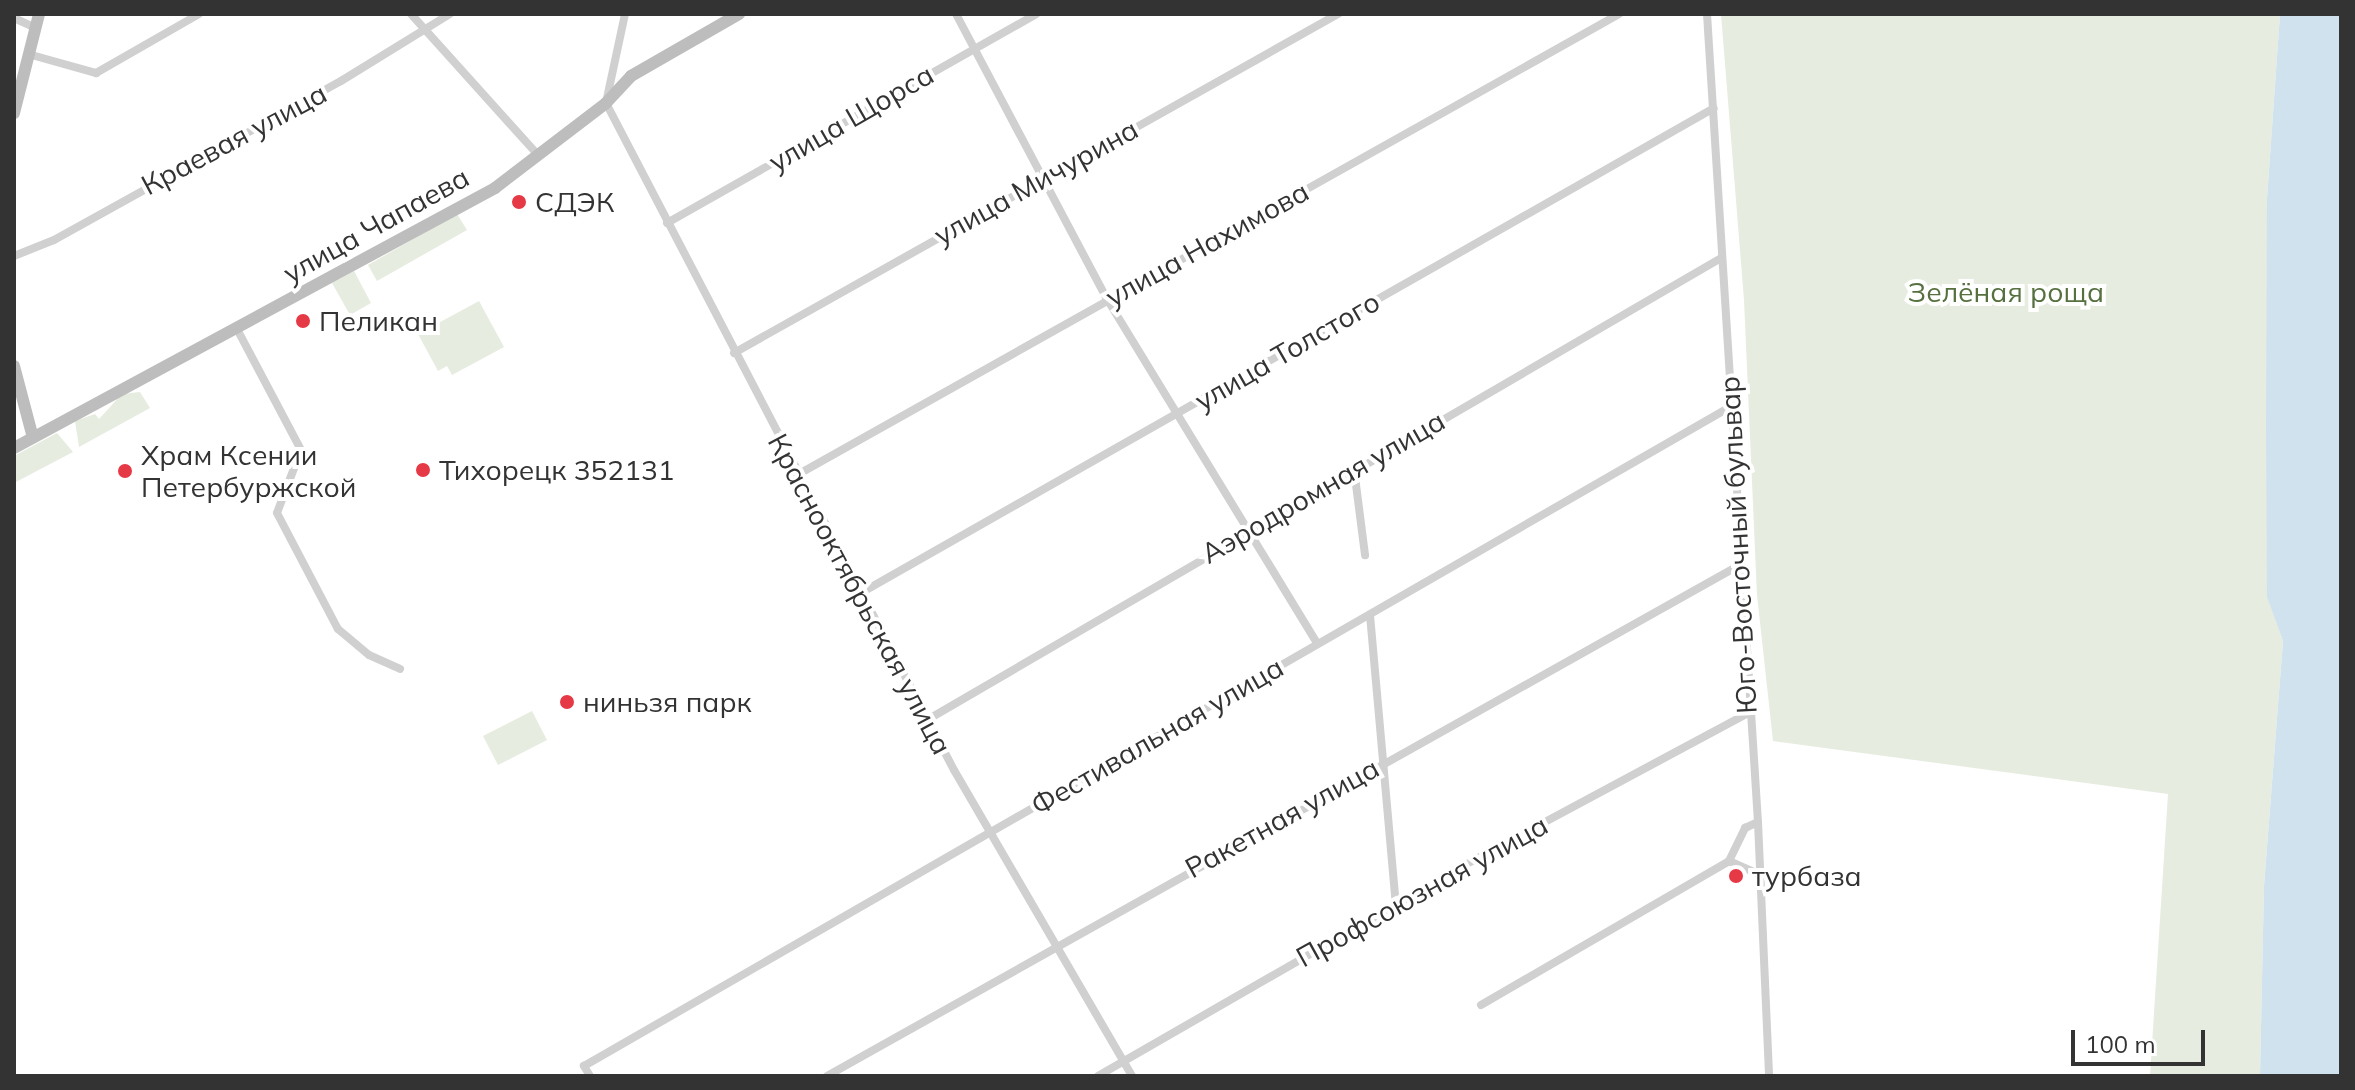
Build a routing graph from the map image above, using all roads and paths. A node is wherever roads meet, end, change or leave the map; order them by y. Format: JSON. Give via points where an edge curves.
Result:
{"nodes":[{"id":1,"x":39,"y":14,"type":"edge"},
{"id":2,"x":199,"y":14,"type":"edge"},
{"id":3,"x":411,"y":14,"type":"edge"},
{"id":4,"x":450,"y":14,"type":"edge"},
{"id":5,"x":625,"y":14,"type":"edge"},
{"id":6,"x":739,"y":14,"type":"edge"},
{"id":7,"x":956,"y":14,"type":"edge"},
{"id":8,"x":1036,"y":14,"type":"edge"},
{"id":9,"x":1338,"y":14,"type":"edge"},
{"id":10,"x":1619,"y":14,"type":"edge"},
{"id":11,"x":1707,"y":14,"type":"edge"},
{"id":12,"x":14,"y":18,"type":"edge"},
{"id":13,"x":35,"y":28,"type":"junction"},
{"id":14,"x":425,"y":28,"type":"junction"},
{"id":15,"x":975,"y":48,"type":"junction"},
{"id":16,"x":28,"y":54,"type":"junction"},
{"id":17,"x":606,"y":103,"type":"junction"},
{"id":18,"x":1714,"y":108,"type":"junction"},
{"id":19,"x":14,"y":113,"type":"edge"},
{"id":20,"x":540,"y":156,"type":"junction"},
{"id":21,"x":1044,"y":176,"type":"junction"},
{"id":22,"x":667,"y":223,"type":"junction"},
{"id":23,"x":14,"y":256,"type":"edge"},
{"id":24,"x":1721,"y":258,"type":"junction"},
{"id":25,"x":1107,"y":299,"type":"junction"},
{"id":26,"x":237,"y":329,"type":"junction"},
{"id":27,"x":734,"y":353,"type":"junction"},
{"id":28,"x":14,"y":366,"type":"edge"},
{"id":29,"x":1730,"y":407,"type":"junction"},
{"id":30,"x":1177,"y":415,"type":"junction"},
{"id":31,"x":33,"y":438,"type":"junction"},
{"id":32,"x":14,"y":448,"type":"edge"},
{"id":33,"x":1354,"y":469,"type":"junction"},
{"id":34,"x":797,"y":475,"type":"junction"},
{"id":35,"x":1248,"y":530,"type":"junction"},
{"id":36,"x":1365,"y":555,"type":"dead end"},
{"id":37,"x":1740,"y":565,"type":"junction"},
{"id":38,"x":859,"y":594,"type":"junction"},
{"id":39,"x":1370,"y":615,"type":"junction"},
{"id":40,"x":1318,"y":644,"type":"junction"},
{"id":41,"x":400,"y":669,"type":"dead end"},
{"id":42,"x":1748,"y":713,"type":"junction"},
{"id":43,"x":927,"y":720,"type":"junction"},
{"id":44,"x":1384,"y":761,"type":"junction"},
{"id":45,"x":1758,"y":822,"type":"junction"},
{"id":46,"x":990,"y":832,"type":"junction"},
{"id":47,"x":1729,"y":861,"type":"junction"},
{"id":48,"x":1761,"y":875,"type":"junction"},
{"id":49,"x":1396,"y":904,"type":"junction"},
{"id":50,"x":1055,"y":945,"type":"junction"},
{"id":51,"x":1481,"y":1005,"type":"dead end"},
{"id":52,"x":1124,"y":1061,"type":"junction"},
{"id":53,"x":590,"y":1076,"type":"edge"},
{"id":54,"x":827,"y":1076,"type":"edge"},
{"id":55,"x":1098,"y":1076,"type":"edge"},
{"id":56,"x":1132,"y":1076,"type":"edge"},
{"id":57,"x":1769,"y":1076,"type":"edge"}],
"edges":[{"from":1,"to":13,"type":"main road"},
{"from":2,"to":16,"type":"street","via":[[96,73]]},
{"from":3,"to":14,"type":"street"},
{"from":4,"to":14,"type":"street","name":"Краевая улица"},
{"from":5,"to":17,"type":"street"},
{"from":6,"to":17,"type":"main road","name":"улица Чапаева","via":[[631,76]]},
{"from":7,"to":15,"type":"street"},
{"from":8,"to":15,"type":"street","name":"улица Щорса"},
{"from":9,"to":21,"type":"street","name":"улица Мичурина"},
{"from":10,"to":25,"type":"street","name":"улица Нахимова"},
{"from":11,"to":18,"type":"street","name":"Юго-Восточный бульвар"},
{"from":12,"to":13,"type":"street"},
{"from":13,"to":16,"type":"main road"},
{"from":14,"to":20,"type":"street"},
{"from":14,"to":23,"type":"street","name":"Краевая улица","via":[[341,81],[54,240]]},
{"from":15,"to":21,"type":"street"},
{"from":15,"to":22,"type":"street","name":"улица Щорса"},
{"from":16,"to":19,"type":"main road"},
{"from":17,"to":20,"type":"main road","name":"улица Чапаева"},
{"from":17,"to":22,"type":"street","name":"Краснооктябрьская улица"},
{"from":18,"to":24,"type":"street","name":"Юго-Восточный бульвар"},
{"from":18,"to":30,"type":"street","name":"улица Толстого"},
{"from":20,"to":26,"type":"main road","name":"улица Чапаева","via":[[495,188]]},
{"from":21,"to":25,"type":"street"},
{"from":21,"to":27,"type":"street","name":"улица Мичурина"},
{"from":22,"to":27,"type":"street","name":"Краснооктябрьская улица"},
{"from":24,"to":29,"type":"street","name":"Юго-Восточный бульвар"},
{"from":24,"to":33,"type":"street","name":"Аэродромная улица"},
{"from":25,"to":30,"type":"street"},
{"from":25,"to":34,"type":"street","name":"улица Нахимова"},
{"from":26,"to":31,"type":"main road","name":"улица Чапаева"},
{"from":26,"to":41,"type":"street","via":[[301,450],[277,513],[338,629],[369,655]]},
{"from":27,"to":34,"type":"street","name":"Краснооктябрьская улица"},
{"from":28,"to":31,"type":"main road"},
{"from":29,"to":37,"type":"street","name":"Юго-Восточный бульвар"},
{"from":29,"to":39,"type":"street","name":"Фестивальная улица"},
{"from":30,"to":35,"type":"street"},
{"from":30,"to":38,"type":"street","name":"улица Толстого"},
{"from":31,"to":32,"type":"main road","name":"улица Чапаева"},
{"from":33,"to":35,"type":"street","name":"Аэродромная улица"},
{"from":33,"to":36,"type":"street"},
{"from":34,"to":38,"type":"street","name":"Краснооктябрьская улица"},
{"from":35,"to":40,"type":"street"},
{"from":35,"to":43,"type":"street","name":"Аэродромная улица"},
{"from":37,"to":42,"type":"street","name":"Юго-Восточный бульвар"},
{"from":37,"to":44,"type":"street","name":"Ракетная улица"},
{"from":38,"to":43,"type":"street","name":"Краснооктябрьская улица"},
{"from":39,"to":40,"type":"street","name":"Фестивальная улица"},
{"from":39,"to":44,"type":"street"},
{"from":40,"to":46,"type":"street","name":"Фестивальная улица"},
{"from":42,"to":45,"type":"street","name":"Юго-Восточный бульвар"},
{"from":42,"to":49,"type":"street","name":"Профсоюзная улица"},
{"from":43,"to":46,"type":"street","name":"Краснооктябрьская улица"},
{"from":44,"to":49,"type":"street"},
{"from":44,"to":50,"type":"street","name":"Ракетная улица"},
{"from":45,"to":47,"type":"street","via":[[1745,828]]},
{"from":45,"to":48,"type":"street","name":"Юго-Восточный бульвар"},
{"from":46,"to":50,"type":"street","name":"Краснооктябрьская улица"},
{"from":46,"to":53,"type":"street","name":"Фестивальная улица","via":[[584,1066]]},
{"from":47,"to":48,"type":"street"},
{"from":47,"to":51,"type":"street"},
{"from":48,"to":57,"type":"street","name":"Юго-Восточный бульвар"},
{"from":49,"to":52,"type":"street","name":"Профсоюзная улица"},
{"from":50,"to":52,"type":"street","name":"Краснооктябрьская улица"},
{"from":50,"to":54,"type":"street","name":"Ракетная улица"},
{"from":52,"to":55,"type":"street","name":"Профсоюзная улица"},
{"from":52,"to":56,"type":"street","name":"Краснооктябрьская улица"}]}
